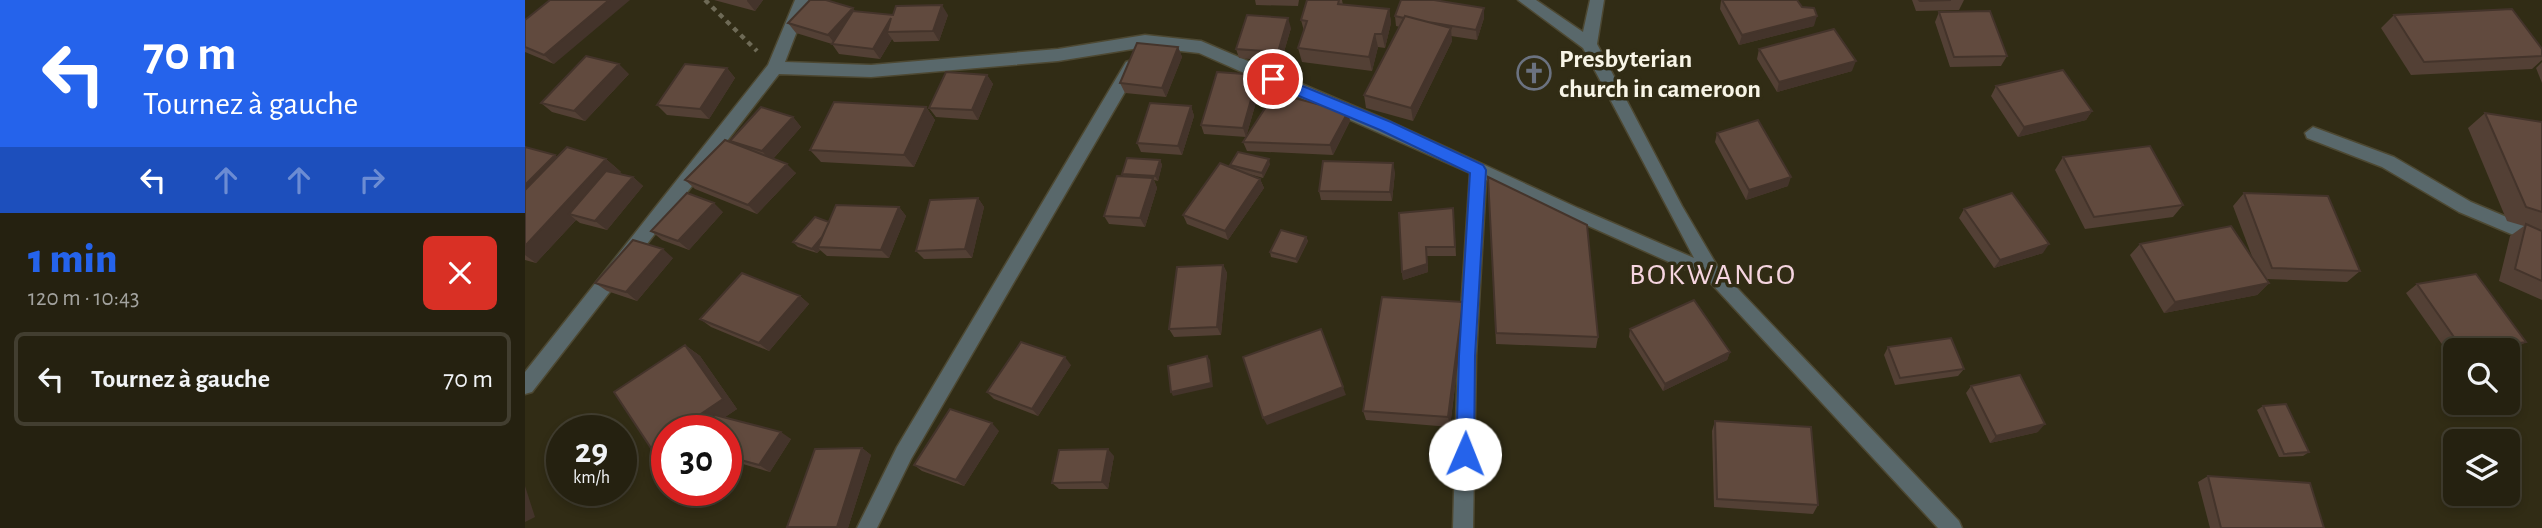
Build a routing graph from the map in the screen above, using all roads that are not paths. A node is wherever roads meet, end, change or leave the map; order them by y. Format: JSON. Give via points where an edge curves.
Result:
{"nodes":[{"id":1,"x":802,"y":0,"type":"edge"},
{"id":2,"x":1525,"y":0,"type":"edge"},
{"id":3,"x":1597,"y":0,"type":"edge"},
{"id":4,"x":1145,"y":41,"type":"junction"},
{"id":5,"x":1589,"y":44,"type":"junction"},
{"id":6,"x":775,"y":68,"type":"junction"},
{"id":7,"x":2313,"y":132,"type":"dead end"},
{"id":8,"x":1478,"y":170,"type":"junction"},
{"id":9,"x":2542,"y":240,"type":"edge"},
{"id":10,"x":1713,"y":274,"type":"junction"},
{"id":11,"x":525,"y":386,"type":"edge"},
{"id":12,"x":867,"y":528,"type":"edge"},
{"id":13,"x":1463,"y":528,"type":"edge"},
{"id":14,"x":1952,"y":528,"type":"edge"}],
"edges":[{"from":1,"to":6,"type":"street"},
{"from":2,"to":5,"type":"street"},
{"from":3,"to":5,"type":"street"},
{"from":4,"to":6,"type":"street","via":[[1058,55],[871,71]]},
{"from":4,"to":8,"type":"street","via":[[1201,47]]},
{"from":4,"to":12,"type":"street","via":[[904,453]]},
{"from":5,"to":10,"type":"street"},
{"from":6,"to":11,"type":"street"},
{"from":7,"to":9,"type":"street","via":[[2388,162],[2465,207]]},
{"from":8,"to":10,"type":"street"},
{"from":8,"to":13,"type":"street"},
{"from":10,"to":14,"type":"street"}]}
